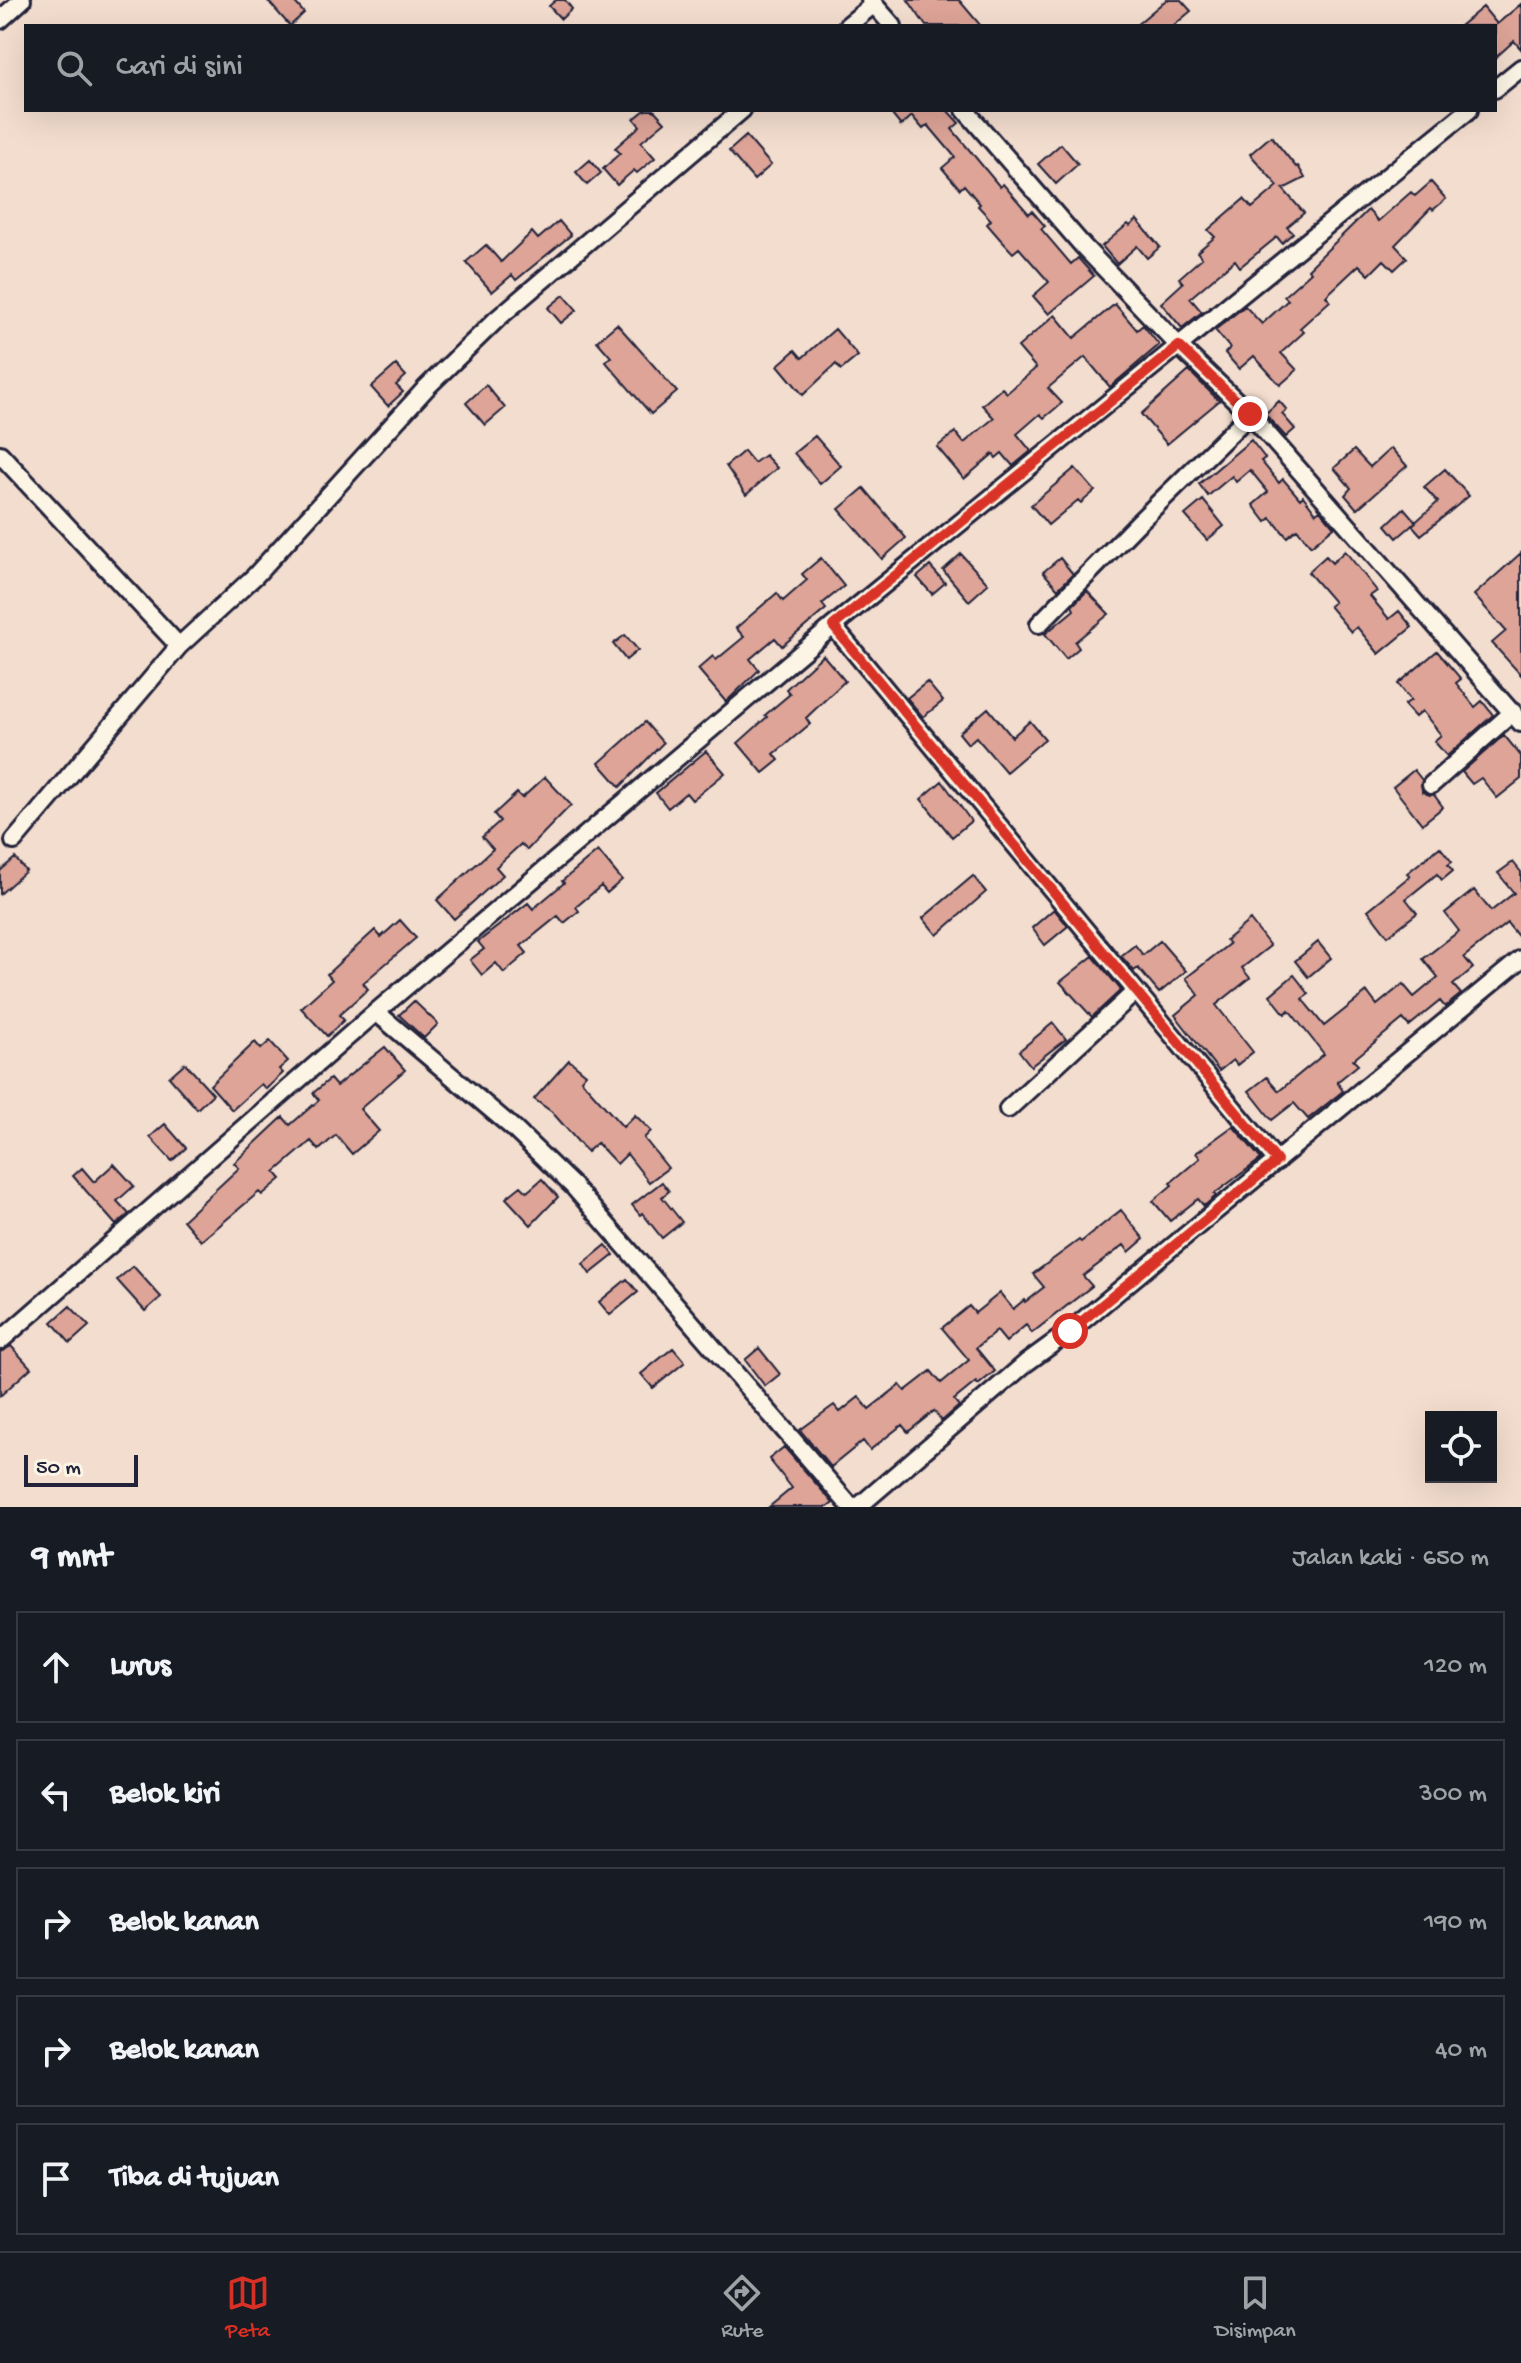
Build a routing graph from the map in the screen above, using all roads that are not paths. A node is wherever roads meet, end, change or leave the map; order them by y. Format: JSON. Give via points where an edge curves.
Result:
{"nodes":[{"id":1,"x":22,"y":0,"type":"edge"},
{"id":2,"x":872,"y":2,"type":"edge"},
{"id":3,"x":0,"y":20,"type":"edge"},
{"id":4,"x":849,"y":24,"type":"edge"},
{"id":5,"x":891,"y":24,"type":"edge"},
{"id":6,"x":1521,"y":68,"type":"edge"},
{"id":7,"x":1497,"y":87,"type":"edge"},
{"id":8,"x":740,"y":112,"type":"edge"},
{"id":9,"x":967,"y":112,"type":"edge"},
{"id":10,"x":1467,"y":112,"type":"edge"},
{"id":11,"x":1179,"y":346,"type":"junction"},
{"id":12,"x":1250,"y":414,"type":"junction"},
{"id":13,"x":0,"y":454,"type":"edge"},
{"id":14,"x":1039,"y":624,"type":"dead end"},
{"id":15,"x":833,"y":626,"type":"junction"},
{"id":16,"x":179,"y":646,"type":"junction"},
{"id":17,"x":1517,"y":718,"type":"edge"},
{"id":18,"x":1431,"y":785,"type":"dead end"},
{"id":19,"x":14,"y":841,"type":"dead end"},
{"id":20,"x":1521,"y":959,"type":"edge"},
{"id":21,"x":1135,"y":992,"type":"junction"},
{"id":22,"x":376,"y":1012,"type":"junction"},
{"id":23,"x":1008,"y":1109,"type":"dead end"},
{"id":24,"x":1277,"y":1161,"type":"junction"},
{"id":25,"x":0,"y":1341,"type":"edge"},
{"id":26,"x":851,"y":1507,"type":"edge"},
{"id":27,"x":858,"y":1507,"type":"edge"}],
"edges":[{"from":1,"to":3,"type":"street"},
{"from":2,"to":4,"type":"street"},
{"from":2,"to":5,"type":"street"},
{"from":6,"to":7,"type":"street"},
{"from":8,"to":16,"type":"street","via":[[497,319],[388,427],[255,576]]},
{"from":9,"to":11,"type":"street"},
{"from":10,"to":11,"type":"street"},
{"from":11,"to":12,"type":"street"},
{"from":11,"to":15,"type":"street"},
{"from":12,"to":14,"type":"street"},
{"from":12,"to":17,"type":"street"},
{"from":13,"to":16,"type":"street"},
{"from":15,"to":21,"type":"street"},
{"from":15,"to":22,"type":"street"},
{"from":16,"to":19,"type":"street"},
{"from":17,"to":18,"type":"street"},
{"from":20,"to":24,"type":"street"},
{"from":21,"to":23,"type":"street"},
{"from":21,"to":24,"type":"street"},
{"from":22,"to":25,"type":"street"},
{"from":22,"to":26,"type":"street","via":[[573,1186]]},
{"from":24,"to":27,"type":"street","via":[[1026,1363]]}]}
